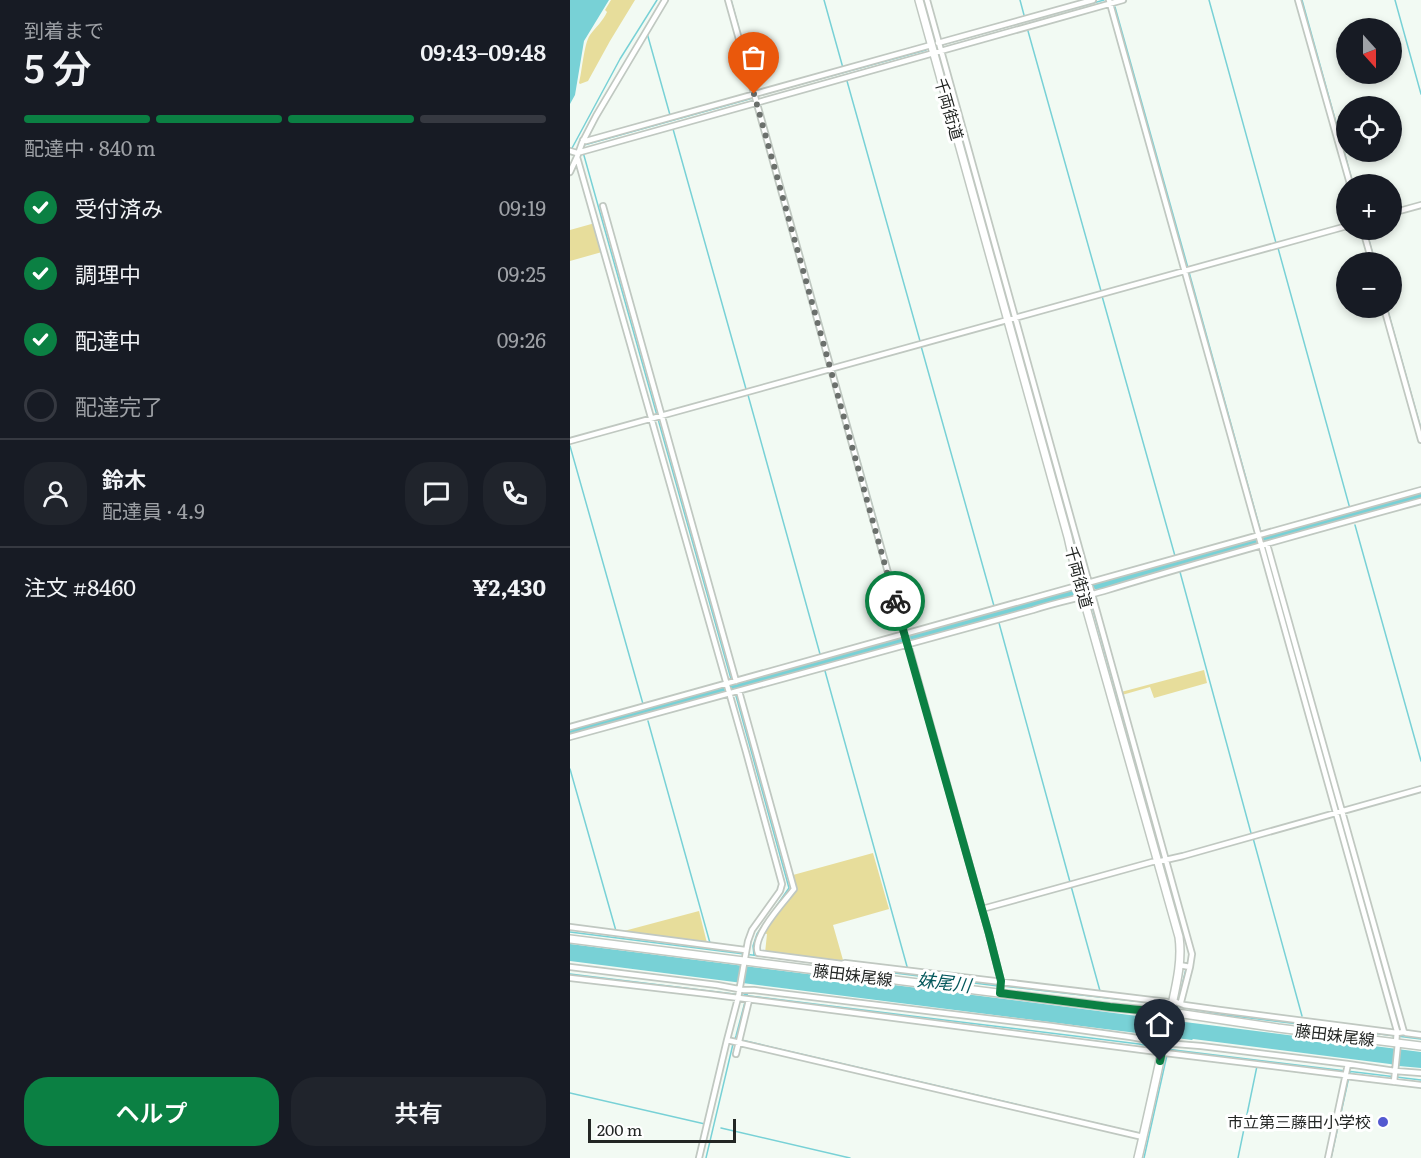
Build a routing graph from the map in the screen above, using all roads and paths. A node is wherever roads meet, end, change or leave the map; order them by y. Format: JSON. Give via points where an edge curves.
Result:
{"nodes":[{"id":1,"x":665,"y":0,"type":"edge"},
{"id":2,"x":728,"y":0,"type":"edge"},
{"id":3,"x":919,"y":0,"type":"edge"},
{"id":4,"x":927,"y":0,"type":"edge"},
{"id":5,"x":1092,"y":0,"type":"edge"},
{"id":6,"x":1123,"y":0,"type":"edge"},
{"id":7,"x":1299,"y":0,"type":"edge"},
{"id":8,"x":1110,"y":1,"type":"edge"},
{"id":9,"x":1023,"y":23,"type":"junction"},
{"id":10,"x":935,"y":44,"type":"junction"},
{"id":11,"x":937,"y":52,"type":"junction"},
{"id":12,"x":843,"y":72,"type":"junction"},
{"id":13,"x":756,"y":96,"type":"junction"},
{"id":14,"x":579,"y":150,"type":"edge"},
{"id":15,"x":570,"y":172,"type":"edge"},
{"id":16,"x":1347,"y":174,"type":"edge"},
{"id":17,"x":1421,"y":205,"type":"edge"},
{"id":18,"x":603,"y":206,"type":"dead end"},
{"id":19,"x":1402,"y":210,"type":"edge"},
{"id":20,"x":1336,"y":229,"type":"edge"},
{"id":21,"x":1187,"y":270,"type":"junction"},
{"id":22,"x":1387,"y":318,"type":"edge"},
{"id":23,"x":1012,"y":319,"type":"junction"},
{"id":24,"x":831,"y":369,"type":"junction"},
{"id":25,"x":657,"y":417,"type":"junction"},
{"id":26,"x":1421,"y":440,"type":"edge"},
{"id":27,"x":570,"y":441,"type":"edge"},
{"id":28,"x":1421,"y":490,"type":"edge"},
{"id":29,"x":1421,"y":501,"type":"edge"},
{"id":30,"x":1349,"y":513,"type":"junction"},
{"id":31,"x":1260,"y":536,"type":"junction"},
{"id":32,"x":1263,"y":544,"type":"junction"},
{"id":33,"x":1179,"y":562,"type":"junction"},
{"id":34,"x":1084,"y":584,"type":"junction"},
{"id":35,"x":1092,"y":594,"type":"junction"},
{"id":36,"x":1083,"y":596,"type":"junction"},
{"id":37,"x":994,"y":615,"type":"junction"},
{"id":38,"x":906,"y":639,"type":"junction"},
{"id":39,"x":819,"y":662,"type":"junction"},
{"id":40,"x":730,"y":686,"type":"junction"},
{"id":41,"x":739,"y":691,"type":"junction"},
{"id":42,"x":642,"y":712,"type":"junction"},
{"id":43,"x":570,"y":727,"type":"edge"},
{"id":44,"x":570,"y":737,"type":"edge"},
{"id":45,"x":1421,"y":789,"type":"edge"},
{"id":46,"x":1340,"y":812,"type":"junction"},
{"id":47,"x":772,"y":826,"type":"junction"},
{"id":48,"x":1162,"y":861,"type":"junction"},
{"id":49,"x":982,"y":909,"type":"junction"},
{"id":50,"x":763,"y":925,"type":"junction"},
{"id":51,"x":570,"y":927,"type":"edge"},
{"id":52,"x":570,"y":939,"type":"edge"},
{"id":53,"x":744,"y":957,"type":"junction"},
{"id":54,"x":1186,"y":966,"type":"junction"},
{"id":55,"x":570,"y":967,"type":"edge"},
{"id":56,"x":570,"y":978,"type":"edge"},
{"id":57,"x":1001,"y":987,"type":"junction"},
{"id":58,"x":739,"y":993,"type":"junction"},
{"id":59,"x":749,"y":1000,"type":"junction"},
{"id":60,"x":1168,"y":1002,"type":"dead end"},
{"id":61,"x":1170,"y":1015,"type":"junction"},
{"id":62,"x":1050,"y":1033,"type":"junction"},
{"id":63,"x":1421,"y":1035,"type":"edge"},
{"id":64,"x":1399,"y":1037,"type":"junction"},
{"id":65,"x":735,"y":1041,"type":"junction"},
{"id":66,"x":1164,"y":1041,"type":"junction"},
{"id":67,"x":1421,"y":1046,"type":"edge"},
{"id":68,"x":1158,"y":1052,"type":"dead end"},
{"id":69,"x":1165,"y":1053,"type":"dead end"},
{"id":70,"x":736,"y":1054,"type":"dead end"},
{"id":71,"x":1347,"y":1073,"type":"junction"},
{"id":72,"x":1421,"y":1073,"type":"edge"},
{"id":73,"x":1394,"y":1075,"type":"junction"},
{"id":74,"x":1421,"y":1085,"type":"edge"},
{"id":75,"x":1143,"y":1137,"type":"junction"},
{"id":76,"x":699,"y":1158,"type":"edge"},
{"id":77,"x":1138,"y":1158,"type":"edge"},
{"id":78,"x":1328,"y":1158,"type":"edge"}],
"edges":[{"from":1,"to":14,"type":"street"},
{"from":2,"to":13,"type":"street"},
{"from":3,"to":10,"type":"street","name":"千両街道"},
{"from":4,"to":10,"type":"street"},
{"from":5,"to":9,"type":"street"},
{"from":6,"to":8,"type":"street"},
{"from":7,"to":16,"type":"street"},
{"from":8,"to":9,"type":"street"},
{"from":8,"to":21,"type":"street"},
{"from":9,"to":10,"type":"street"},
{"from":9,"to":11,"type":"street"},
{"from":10,"to":11,"type":"street","name":"千両街道"},
{"from":10,"to":12,"type":"street"},
{"from":11,"to":12,"type":"street"},
{"from":11,"to":23,"type":"street","name":"千両街道"},
{"from":12,"to":13,"type":"street"},
{"from":12,"to":13,"type":"street"},
{"from":13,"to":14,"type":"street"},
{"from":13,"to":14,"type":"street","via":[[586,141]]},
{"from":13,"to":24,"type":"street"},
{"from":14,"to":15,"type":"street"},
{"from":14,"to":25,"type":"street"},
{"from":17,"to":19,"type":"street"},
{"from":18,"to":25,"type":"street"},
{"from":20,"to":21,"type":"street"},
{"from":21,"to":23,"type":"street"},
{"from":21,"to":31,"type":"street"},
{"from":22,"to":26,"type":"street"},
{"from":23,"to":24,"type":"street"},
{"from":23,"to":34,"type":"street","name":"千両街道"},
{"from":24,"to":25,"type":"street"},
{"from":24,"to":38,"type":"street"},
{"from":25,"to":27,"type":"street"},
{"from":25,"to":40,"type":"street"},
{"from":25,"to":40,"type":"street"},
{"from":28,"to":30,"type":"street"},
{"from":29,"to":30,"type":"street"},
{"from":30,"to":31,"type":"street"},
{"from":30,"to":32,"type":"street"},
{"from":31,"to":32,"type":"street"},
{"from":31,"to":33,"type":"street"},
{"from":32,"to":33,"type":"street"},
{"from":32,"to":46,"type":"street"},
{"from":33,"to":34,"type":"street"},
{"from":33,"to":35,"type":"street"},
{"from":34,"to":35,"type":"street"},
{"from":34,"to":36,"type":"street","name":"千両街道"},
{"from":34,"to":37,"type":"street"},
{"from":35,"to":36,"type":"street"},
{"from":35,"to":48,"type":"street"},
{"from":36,"to":37,"type":"street"},
{"from":36,"to":48,"type":"street","name":"千両街道"},
{"from":37,"to":38,"type":"street"},
{"from":37,"to":38,"type":"street"},
{"from":38,"to":39,"type":"street"},
{"from":38,"to":39,"type":"street"},
{"from":38,"to":49,"type":"street"},
{"from":39,"to":40,"type":"street"},
{"from":39,"to":41,"type":"street"},
{"from":40,"to":41,"type":"street"},
{"from":40,"to":42,"type":"street"},
{"from":40,"to":42,"type":"street"},
{"from":40,"to":47,"type":"street"},
{"from":41,"to":47,"type":"street"},
{"from":42,"to":43,"type":"street"},
{"from":42,"to":44,"type":"street"},
{"from":45,"to":46,"type":"street"},
{"from":46,"to":48,"type":"street"},
{"from":46,"to":64,"type":"street"},
{"from":47,"to":50,"type":"street","via":[[782,884]]},
{"from":47,"to":50,"type":"street","via":[[794,888]]},
{"from":48,"to":49,"type":"street"},
{"from":48,"to":54,"type":"street","name":"千両街道"},
{"from":48,"to":54,"type":"street","via":[[1192,954]]},
{"from":49,"to":57,"type":"street"},
{"from":50,"to":53,"type":"street","via":[[751,934]]},
{"from":50,"to":57,"type":"street","via":[[757,941],[758,953],[908,970]]},
{"from":51,"to":53,"type":"street","via":[[710,945]]},
{"from":52,"to":53,"type":"street","name":"藤田妹尾線"},
{"from":53,"to":57,"type":"street","name":"藤田妹尾線"},
{"from":53,"to":58,"type":"street"},
{"from":54,"to":61,"type":"street","name":"千両街道"},
{"from":54,"to":64,"type":"street","via":[[1181,1004],[1373,1029]]},
{"from":55,"to":58,"type":"street","via":[[717,985]]},
{"from":56,"to":58,"type":"street"},
{"from":57,"to":60,"type":"street"},
{"from":57,"to":61,"type":"street","name":"藤田妹尾線"},
{"from":58,"to":59,"type":"street"},
{"from":58,"to":62,"type":"street","via":[[754,990]]},
{"from":58,"to":65,"type":"street","via":[[730,1030]]},
{"from":59,"to":62,"type":"street"},
{"from":59,"to":65,"type":"street"},
{"from":61,"to":64,"type":"street","name":"藤田妹尾線"},
{"from":61,"to":66,"type":"street","name":"千両街道"},
{"from":62,"to":66,"type":"street"},
{"from":62,"to":68,"type":"street"},
{"from":63,"to":64,"type":"street","via":[[1406,1033]]},
{"from":64,"to":67,"type":"street","name":"藤田妹尾線"},
{"from":64,"to":73,"type":"street"},
{"from":65,"to":70,"type":"street"},
{"from":65,"to":75,"type":"street"},
{"from":65,"to":76,"type":"street"},
{"from":66,"to":71,"type":"street"},
{"from":66,"to":75,"type":"street","name":"千両街道"},
{"from":69,"to":71,"type":"street"},
{"from":71,"to":73,"type":"street"},
{"from":71,"to":73,"type":"street"},
{"from":71,"to":78,"type":"street"},
{"from":72,"to":73,"type":"street"},
{"from":73,"to":74,"type":"street"},
{"from":75,"to":77,"type":"street","name":"千両街道"}]}
